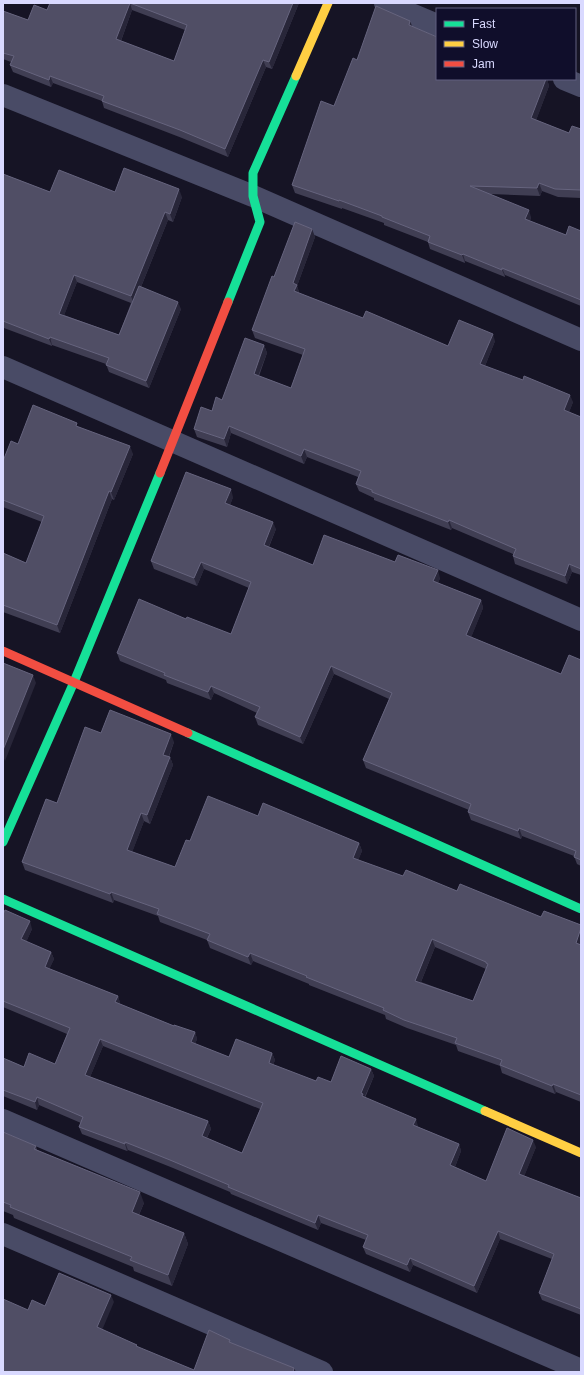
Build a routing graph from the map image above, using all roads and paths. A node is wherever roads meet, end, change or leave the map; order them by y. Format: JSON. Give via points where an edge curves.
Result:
{"nodes":[{"id":1,"x":328,"y":3,"type":"edge"},
{"id":2,"x":385,"y":3,"type":"edge"},
{"id":3,"x":436,"y":25,"type":"edge"},
{"id":4,"x":566,"y":80,"type":"edge"},
{"id":5,"x":581,"y":86,"type":"edge"},
{"id":6,"x":3,"y":95,"type":"edge"},
{"id":7,"x":253,"y":196,"type":"junction"},
{"id":8,"x":581,"y":340,"type":"edge"},
{"id":9,"x":3,"y":367,"type":"edge"},
{"id":10,"x":173,"y":441,"type":"junction"},
{"id":11,"x":581,"y":620,"type":"edge"},
{"id":12,"x":3,"y":651,"type":"edge"},
{"id":13,"x":74,"y":682,"type":"junction"},
{"id":14,"x":3,"y":842,"type":"edge"},
{"id":15,"x":3,"y":899,"type":"edge"},
{"id":16,"x":581,"y":909,"type":"edge"},
{"id":17,"x":3,"y":1120,"type":"edge"},
{"id":18,"x":581,"y":1153,"type":"edge"},
{"id":19,"x":3,"y":1234,"type":"edge"},
{"id":20,"x":581,"y":1370,"type":"edge"},
{"id":21,"x":322,"y":1372,"type":"edge"}],
"edges":[{"from":1,"to":7,"type":"street","via":[[253,173]]},
{"from":2,"to":3,"type":"street"},
{"from":4,"to":5,"type":"street"},
{"from":6,"to":7,"type":"street"},
{"from":7,"to":8,"type":"street"},
{"from":7,"to":10,"type":"street","via":[[260,222]]},
{"from":9,"to":10,"type":"street"},
{"from":10,"to":11,"type":"street"},
{"from":10,"to":13,"type":"street"},
{"from":12,"to":13,"type":"street"},
{"from":13,"to":14,"type":"street"},
{"from":13,"to":16,"type":"street"},
{"from":15,"to":18,"type":"street"},
{"from":17,"to":20,"type":"street"},
{"from":19,"to":21,"type":"street"}]}
